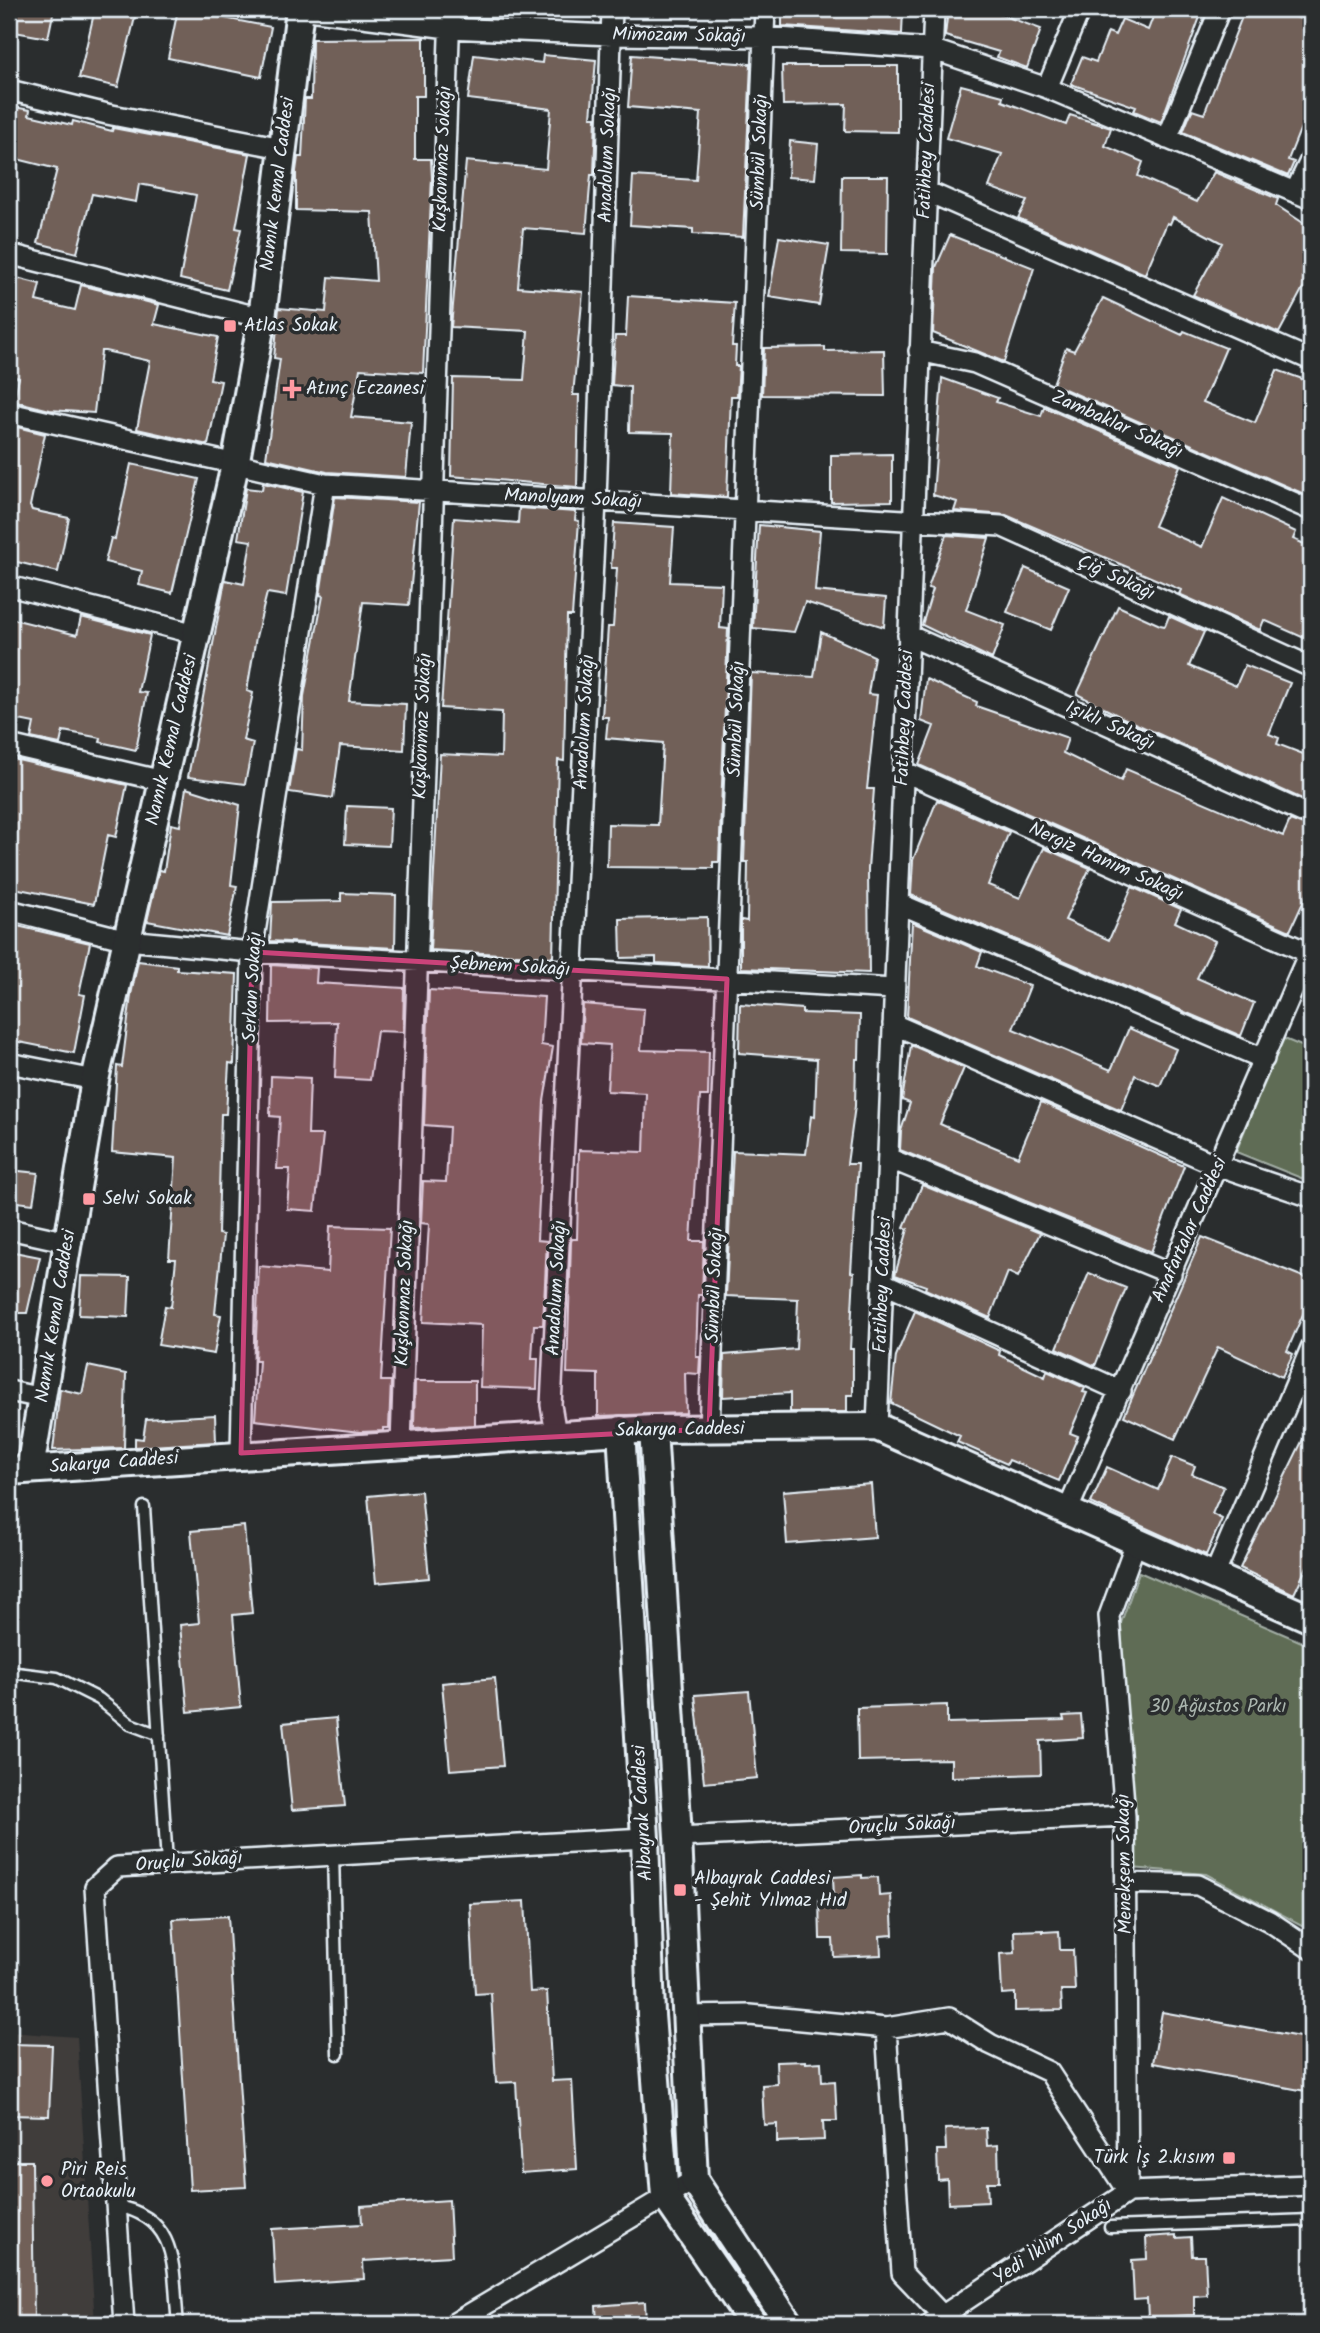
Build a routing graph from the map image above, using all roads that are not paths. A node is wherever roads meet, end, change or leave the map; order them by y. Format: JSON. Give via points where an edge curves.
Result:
{"nodes":[{"id":1,"x":301,"y":9,"type":"edge"},
{"id":2,"x":612,"y":9,"type":"edge"},
{"id":3,"x":765,"y":9,"type":"edge"},
{"id":4,"x":934,"y":9,"type":"edge"},
{"id":5,"x":1080,"y":9,"type":"edge"},
{"id":6,"x":1220,"y":9,"type":"edge"},
{"id":7,"x":449,"y":18,"type":"edge"},
{"id":8,"x":612,"y":35,"type":"junction"},
{"id":9,"x":764,"y":37,"type":"junction"},
{"id":10,"x":931,"y":49,"type":"junction"},
{"id":11,"x":1047,"y":88,"type":"junction"},
{"id":12,"x":9,"y":90,"type":"edge"},
{"id":13,"x":1167,"y":139,"type":"junction"},
{"id":14,"x":282,"y":148,"type":"junction"},
{"id":15,"x":1311,"y":159,"type":"edge"},
{"id":16,"x":926,"y":191,"type":"junction"},
{"id":17,"x":1303,"y":196,"type":"edge"},
{"id":18,"x":9,"y":254,"type":"edge"},
{"id":19,"x":262,"y":318,"type":"junction"},
{"id":20,"x":919,"y":351,"type":"junction"},
{"id":21,"x":1311,"y":360,"type":"edge"},
{"id":22,"x":9,"y":413,"type":"edge"},
{"id":23,"x":235,"y":465,"type":"junction"},
{"id":24,"x":325,"y":484,"type":"junction"},
{"id":25,"x":431,"y":491,"type":"junction"},
{"id":26,"x":596,"y":500,"type":"junction"},
{"id":27,"x":745,"y":510,"type":"junction"},
{"id":28,"x":1311,"y":510,"type":"edge"},
{"id":29,"x":913,"y":519,"type":"junction"},
{"id":30,"x":9,"y":586,"type":"edge"},
{"id":31,"x":196,"y":634,"type":"junction"},
{"id":32,"x":908,"y":635,"type":"junction"},
{"id":33,"x":1311,"y":667,"type":"edge"},
{"id":34,"x":9,"y":746,"type":"edge"},
{"id":35,"x":903,"y":771,"type":"junction"},
{"id":36,"x":163,"y":781,"type":"junction"},
{"id":37,"x":1311,"y":816,"type":"edge"},
{"id":38,"x":898,"y":903,"type":"junction"},
{"id":39,"x":9,"y":910,"type":"edge"},
{"id":40,"x":127,"y":940,"type":"junction"},
{"id":41,"x":1310,"y":951,"type":"edge"},
{"id":42,"x":252,"y":952,"type":"junction"},
{"id":43,"x":416,"y":961,"type":"junction"},
{"id":44,"x":573,"y":971,"type":"junction"},
{"id":45,"x":727,"y":979,"type":"junction"},
{"id":46,"x":894,"y":989,"type":"junction"},
{"id":47,"x":893,"y":1024,"type":"junction"},
{"id":48,"x":1264,"y":1059,"type":"junction"},
{"id":49,"x":9,"y":1063,"type":"edge"},
{"id":50,"x":95,"y":1080,"type":"junction"},
{"id":51,"x":888,"y":1158,"type":"junction"},
{"id":52,"x":1219,"y":1166,"type":"junction"},
{"id":53,"x":1311,"y":1197,"type":"edge"},
{"id":54,"x":9,"y":1229,"type":"edge"},
{"id":55,"x":68,"y":1242,"type":"junction"},
{"id":56,"x":1171,"y":1274,"type":"junction"},
{"id":57,"x":883,"y":1283,"type":"junction"},
{"id":58,"x":1311,"y":1348,"type":"edge"},
{"id":59,"x":9,"y":1391,"type":"edge"},
{"id":60,"x":1121,"y":1391,"type":"junction"},
{"id":61,"x":42,"y":1398,"type":"junction"},
{"id":62,"x":877,"y":1427,"type":"junction"},
{"id":63,"x":653,"y":1429,"type":"junction"},
{"id":64,"x":709,"y":1429,"type":"junction"},
{"id":65,"x":621,"y":1430,"type":"junction"},
{"id":66,"x":556,"y":1434,"type":"junction"},
{"id":67,"x":401,"y":1444,"type":"junction"},
{"id":68,"x":242,"y":1453,"type":"junction"},
{"id":69,"x":20,"y":1470,"type":"edge"},
{"id":70,"x":144,"y":1507,"type":"dead end"},
{"id":71,"x":1068,"y":1512,"type":"junction"},
{"id":72,"x":1136,"y":1542,"type":"junction"},
{"id":73,"x":1214,"y":1576,"type":"junction"},
{"id":74,"x":1311,"y":1619,"type":"edge"},
{"id":75,"x":9,"y":1672,"type":"edge"},
{"id":76,"x":159,"y":1735,"type":"junction"},
{"id":77,"x":1125,"y":1816,"type":"junction"},
{"id":78,"x":678,"y":1837,"type":"junction"},
{"id":79,"x":645,"y":1838,"type":"junction"},
{"id":80,"x":333,"y":1853,"type":"junction"},
{"id":81,"x":167,"y":1863,"type":"junction"},
{"id":82,"x":1126,"y":1883,"type":"junction"},
{"id":83,"x":1311,"y":1949,"type":"edge"},
{"id":84,"x":651,"y":2015,"type":"junction"},
{"id":85,"x":684,"y":2017,"type":"junction"},
{"id":86,"x":887,"y":2028,"type":"junction"},
{"id":87,"x":338,"y":2054,"type":"dead end"},
{"id":88,"x":694,"y":2180,"type":"junction"},
{"id":89,"x":1311,"y":2185,"type":"edge"},
{"id":90,"x":1128,"y":2192,"type":"junction"},
{"id":91,"x":665,"y":2196,"type":"junction"},
{"id":92,"x":116,"y":2206,"type":"junction"},
{"id":93,"x":1311,"y":2220,"type":"edge"},
{"id":94,"x":1111,"y":2227,"type":"dead end"},
{"id":95,"x":937,"y":2320,"type":"edge"},
{"id":96,"x":124,"y":2324,"type":"edge"},
{"id":97,"x":177,"y":2324,"type":"edge"},
{"id":98,"x":453,"y":2324,"type":"edge"},
{"id":99,"x":753,"y":2324,"type":"edge"},
{"id":100,"x":789,"y":2324,"type":"edge"}],
"edges":[{"from":1,"to":7,"type":"street","name":"Mimozam Sokağı"},
{"from":1,"to":14,"type":"street","name":"Namık Kemal Caddesi"},
{"from":2,"to":8,"type":"street","name":"Anadolum Sokağı"},
{"from":3,"to":9,"type":"street","name":"Sümbül Sokağı"},
{"from":4,"to":10,"type":"street","name":"Fatihbey Caddesi"},
{"from":5,"to":11,"type":"street"},
{"from":6,"to":13,"type":"street"},
{"from":7,"to":8,"type":"street","name":"Mimozam Sokağı"},
{"from":7,"to":25,"type":"street","name":"Kuşkonmaz Sokağı"},
{"from":8,"to":9,"type":"street","name":"Mimozam Sokağı"},
{"from":8,"to":26,"type":"street","name":"Anadolum Sokağı"},
{"from":9,"to":10,"type":"street","name":"Mimozam Sokağı"},
{"from":9,"to":27,"type":"street","name":"Sümbül Sokağı"},
{"from":10,"to":11,"type":"street","name":"Mimozam Sokağı"},
{"from":10,"to":16,"type":"street","name":"Fatihbey Caddesi"},
{"from":11,"to":13,"type":"street","name":"Mimozam Sokağı"},
{"from":12,"to":14,"type":"street"},
{"from":13,"to":17,"type":"street","name":"Mimozam Sokağı"},
{"from":14,"to":19,"type":"street","name":"Namık Kemal Caddesi"},
{"from":15,"to":17,"type":"street"},
{"from":16,"to":20,"type":"street","name":"Fatihbey Caddesi"},
{"from":16,"to":21,"type":"street"},
{"from":18,"to":19,"type":"street"},
{"from":19,"to":23,"type":"street","name":"Namık Kemal Caddesi"},
{"from":20,"to":28,"type":"street","name":"Zambaklar Sokağı","via":[[975,363]]},
{"from":20,"to":29,"type":"street","name":"Fatihbey Caddesi"},
{"from":22,"to":23,"type":"street","name":"Manolyam Sokağı"},
{"from":23,"to":24,"type":"street","name":"Manolyam Sokağı"},
{"from":23,"to":31,"type":"street","name":"Namık Kemal Caddesi"},
{"from":24,"to":25,"type":"street","name":"Manolyam Sokağı"},
{"from":24,"to":42,"type":"street","name":"Serkan Sokağı"},
{"from":25,"to":26,"type":"street","name":"Manolyam Sokağı"},
{"from":25,"to":43,"type":"street","name":"Kuşkonmaz Sokağı"},
{"from":26,"to":27,"type":"street","name":"Manolyam Sokağı"},
{"from":26,"to":44,"type":"street","name":"Anadolum Sokağı"},
{"from":27,"to":29,"type":"street","name":"Manolyam Sokağı"},
{"from":27,"to":45,"type":"street","name":"Sümbül Sokağı"},
{"from":29,"to":32,"type":"street","name":"Fatihbey Caddesi"},
{"from":29,"to":33,"type":"street","name":"Çiğ Sokağı","via":[[1001,526]]},
{"from":30,"to":31,"type":"street"},
{"from":31,"to":36,"type":"street","name":"Namık Kemal Caddesi"},
{"from":32,"to":35,"type":"street","name":"Fatihbey Caddesi"},
{"from":32,"to":37,"type":"street","name":"Işıklı Sokağı"},
{"from":34,"to":36,"type":"street"},
{"from":35,"to":38,"type":"street","name":"Fatihbey Caddesi"},
{"from":35,"to":41,"type":"street","name":"Nergiz Hanım Sokağı"},
{"from":36,"to":40,"type":"street","name":"Namık Kemal Caddesi"},
{"from":38,"to":46,"type":"street","name":"Fatihbey Caddesi"},
{"from":38,"to":48,"type":"street"},
{"from":39,"to":40,"type":"street","name":"Şebnem Sokağı"},
{"from":40,"to":42,"type":"street","name":"Şebnem Sokağı"},
{"from":40,"to":50,"type":"street","name":"Namık Kemal Caddesi"},
{"from":41,"to":48,"type":"street","name":"Anafartalar Caddesi"},
{"from":42,"to":43,"type":"street","name":"Şebnem Sokağı"},
{"from":42,"to":68,"type":"street","name":"Serkan Sokağı"},
{"from":43,"to":44,"type":"street","name":"Şebnem Sokağı"},
{"from":43,"to":67,"type":"street","name":"Kuşkonmaz Sokağı"},
{"from":44,"to":45,"type":"street","name":"Şebnem Sokağı"},
{"from":44,"to":66,"type":"street","name":"Anadolum Sokağı","via":[[551,1405]]},
{"from":45,"to":46,"type":"street","name":"Şebnem Sokağı"},
{"from":45,"to":64,"type":"street","name":"Sümbül Sokağı"},
{"from":46,"to":47,"type":"street","name":"Fatihbey Caddesi"},
{"from":47,"to":51,"type":"street","name":"Fatihbey Caddesi"},
{"from":47,"to":52,"type":"street"},
{"from":48,"to":52,"type":"street","name":"Anafartalar Caddesi"},
{"from":49,"to":50,"type":"street"},
{"from":50,"to":55,"type":"street","name":"Namık Kemal Caddesi"},
{"from":51,"to":56,"type":"street"},
{"from":51,"to":57,"type":"street","name":"Fatihbey Caddesi"},
{"from":52,"to":53,"type":"street"},
{"from":52,"to":56,"type":"street","name":"Anafartalar Caddesi"},
{"from":54,"to":55,"type":"street"},
{"from":55,"to":61,"type":"street","name":"Namık Kemal Caddesi"},
{"from":56,"to":60,"type":"street","name":"Anafartalar Caddesi"},
{"from":57,"to":60,"type":"street"},
{"from":57,"to":62,"type":"street","name":"Fatihbey Caddesi"},
{"from":58,"to":73,"type":"street"},
{"from":59,"to":61,"type":"street"},
{"from":60,"to":71,"type":"street","name":"Anafartalar Caddesi"},
{"from":61,"to":69,"type":"street","name":"Namık Kemal Caddesi"},
{"from":62,"to":64,"type":"street","name":"Sakarya Caddesi"},
{"from":62,"to":71,"type":"street","name":"Sakarya Caddesi"},
{"from":63,"to":64,"type":"street","name":"Sakarya Caddesi"},
{"from":63,"to":65,"type":"street","name":"Sakarya Caddesi"},
{"from":63,"to":78,"type":"street","name":"Albayrak Caddesi"},
{"from":65,"to":66,"type":"street","name":"Sakarya Caddesi"},
{"from":65,"to":79,"type":"street","name":"Albayrak Caddesi"},
{"from":66,"to":67,"type":"street","name":"Sakarya Caddesi"},
{"from":67,"to":68,"type":"street","name":"Sakarya Caddesi"},
{"from":68,"to":69,"type":"street","name":"Sakarya Caddesi"},
{"from":70,"to":76,"type":"lane"},
{"from":71,"to":72,"type":"street","name":"Sakarya Caddesi"},
{"from":72,"to":73,"type":"street","name":"Sakarya Caddesi"},
{"from":72,"to":77,"type":"street","name":"Menekşem Sokağı","via":[[1109,1616]]},
{"from":73,"to":74,"type":"street","name":"Sakarya Caddesi"},
{"from":75,"to":76,"type":"lane","via":[[57,1678],[99,1699],[130,1724]]},
{"from":76,"to":81,"type":"lane"},
{"from":77,"to":78,"type":"street","name":"Oruçlu Sokağı"},
{"from":77,"to":82,"type":"street","name":"Menekşem Sokağı"},
{"from":78,"to":79,"type":"street"},
{"from":78,"to":85,"type":"street","name":"Albayrak Caddesi"},
{"from":79,"to":80,"type":"street","name":"Oruçlu Sokağı"},
{"from":79,"to":84,"type":"street","name":"Albayrak Caddesi"},
{"from":80,"to":81,"type":"street","name":"Oruçlu Sokağı"},
{"from":80,"to":87,"type":"lane"},
{"from":81,"to":92,"type":"street","name":"Oruçlu Sokağı","via":[[117,1867],[95,1888]]},
{"from":82,"to":83,"type":"street","via":[[1198,1885],[1269,1921]]},
{"from":82,"to":90,"type":"street","name":"Menekşem Sokağı"},
{"from":84,"to":85,"type":"street"},
{"from":84,"to":91,"type":"street","name":"Albayrak Caddesi"},
{"from":85,"to":86,"type":"street","via":[[750,2015]]},
{"from":85,"to":88,"type":"street","name":"Albayrak Caddesi"},
{"from":86,"to":90,"type":"street","via":[[949,2018],[990,2044],[1049,2071]]},
{"from":86,"to":95,"type":"street","via":[[902,2273]]},
{"from":88,"to":91,"type":"street"},
{"from":88,"to":100,"type":"street","name":"Albayrak Caddesi"},
{"from":89,"to":90,"type":"street","name":"Yedi İklim Sokağı"},
{"from":90,"to":95,"type":"street","name":"Yedi İklim Sokağı"},
{"from":91,"to":98,"type":"street"},
{"from":91,"to":99,"type":"street"},
{"from":92,"to":96,"type":"street","name":"Oruçlu Sokağı"},
{"from":92,"to":97,"type":"lane","via":[[148,2219],[169,2243]]},
{"from":93,"to":94,"type":"lane"}]}
